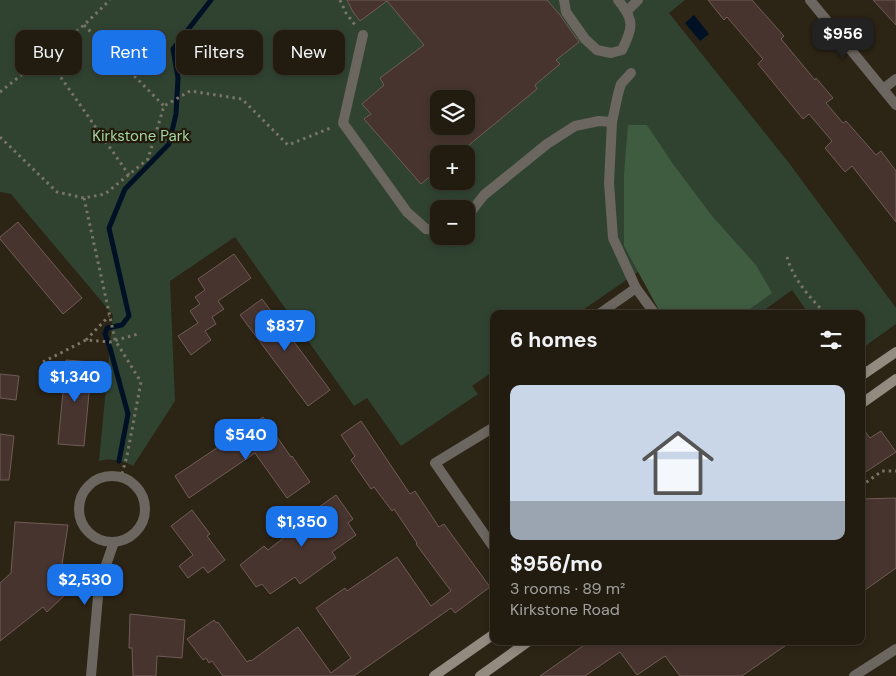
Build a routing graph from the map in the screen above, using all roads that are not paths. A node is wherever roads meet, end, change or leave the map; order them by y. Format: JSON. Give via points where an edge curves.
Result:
{"nodes":[{"id":1,"x":564,"y":0,"type":"edge"},
{"id":2,"x":618,"y":0,"type":"edge"},
{"id":3,"x":638,"y":0,"type":"edge"},
{"id":4,"x":810,"y":0,"type":"edge"},
{"id":5,"x":628,"y":11,"type":"junction"},
{"id":6,"x":363,"y":35,"type":"road end"},
{"id":7,"x":631,"y":73,"type":"dead end"},
{"id":8,"x":896,"y":79,"type":"edge"},
{"id":9,"x":883,"y":89,"type":"junction"},
{"id":10,"x":896,"y":105,"type":"edge"},
{"id":11,"x":612,"y":122,"type":"junction"},
{"id":12,"x":475,"y":206,"type":"edge"},
{"id":13,"x":430,"y":229,"type":"edge"},
{"id":14,"x":636,"y":288,"type":"junction"},
{"id":15,"x":605,"y":310,"type":"edge"},
{"id":16,"x":652,"y":310,"type":"edge"},
{"id":17,"x":896,"y":352,"type":"edge"},
{"id":18,"x":865,"y":373,"type":"edge"},
{"id":19,"x":896,"y":379,"type":"edge"},
{"id":20,"x":865,"y":401,"type":"edge"},
{"id":21,"x":490,"y":429,"type":"edge"},
{"id":22,"x":114,"y":542,"type":"junction"},
{"id":23,"x":490,"y":542,"type":"edge"},
{"id":24,"x":490,"y":637,"type":"edge"},
{"id":25,"x":523,"y":645,"type":"edge"},
{"id":26,"x":896,"y":649,"type":"edge"},
{"id":27,"x":92,"y":676,"type":"edge"},
{"id":28,"x":434,"y":676,"type":"edge"},
{"id":29,"x":480,"y":676,"type":"edge"},
{"id":30,"x":854,"y":676,"type":"edge"}],
"edges":[{"from":1,"to":5,"type":"street","via":[[566,12],[585,39],[597,50],[611,53],[622,50],[630,34]]},
{"from":2,"to":5,"type":"street"},
{"from":3,"to":5,"type":"street"},
{"from":4,"to":9,"type":"street"},
{"from":6,"to":13,"type":"street","via":[[342,124],[408,212]]},
{"from":7,"to":11,"type":"street","via":[[621,84]]},
{"from":8,"to":9,"type":"street"},
{"from":9,"to":10,"type":"street"},
{"from":11,"to":12,"type":"street","via":[[575,126],[547,144],[484,195]]},
{"from":11,"to":14,"type":"street","via":[[609,183],[613,238]]},
{"from":14,"to":15,"type":"street"},
{"from":14,"to":16,"type":"street"},
{"from":17,"to":18,"type":"main road"},
{"from":19,"to":20,"type":"main road"},
{"from":21,"to":23,"type":"street","via":[[435,463]]},
{"from":22,"to":22,"type":"street","via":[[97,539],[84,527],[78,511],[86,487],[108,475],[121,477],[140,491],[145,501],[146,513],[136,533],[126,540]]},
{"from":22,"to":27,"type":"street","via":[[99,585]]},
{"from":24,"to":28,"type":"main road"},
{"from":25,"to":29,"type":"main road"},
{"from":26,"to":30,"type":"street"}]}
